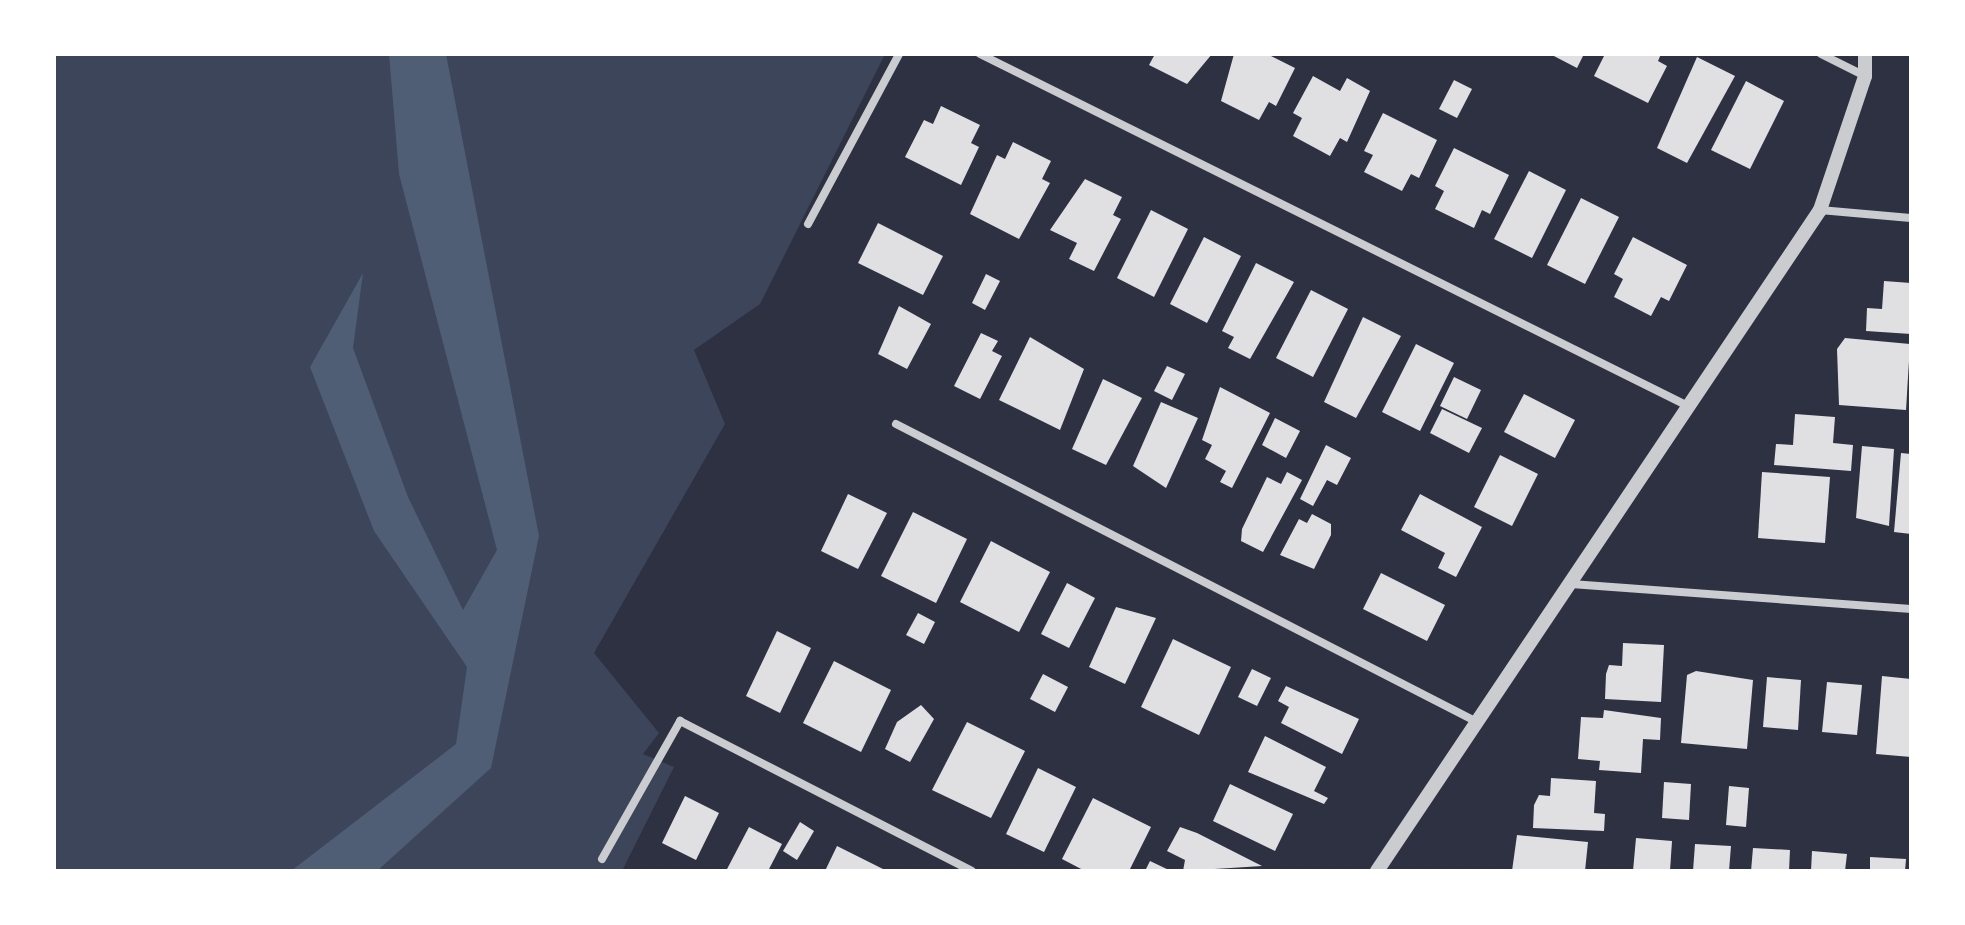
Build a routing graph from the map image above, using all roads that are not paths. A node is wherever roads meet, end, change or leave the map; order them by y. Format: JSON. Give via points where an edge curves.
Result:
{"nodes":[{"id":1,"x":899,"y":54,"type":"edge"},
{"id":2,"x":980,"y":54,"type":"edge"},
{"id":3,"x":1821,"y":54,"type":"edge"},
{"id":4,"x":1865,"y":54,"type":"edge"},
{"id":5,"x":1865,"y":76,"type":"junction"},
{"id":6,"x":1820,"y":210,"type":"junction"},
{"id":7,"x":1911,"y":218,"type":"edge"},
{"id":8,"x":808,"y":224,"type":"dead end"},
{"id":9,"x":1688,"y":406,"type":"junction"},
{"id":10,"x":896,"y":424,"type":"dead end"},
{"id":11,"x":1571,"y":584,"type":"junction"},
{"id":12,"x":1911,"y":609,"type":"edge"},
{"id":13,"x":1477,"y":722,"type":"junction"},
{"id":14,"x":602,"y":859,"type":"dead end"},
{"id":15,"x":967,"y":870,"type":"edge"},
{"id":16,"x":1377,"y":871,"type":"edge"}],
"edges":[{"from":1,"to":8,"type":"street"},
{"from":2,"to":9,"type":"street"},
{"from":3,"to":5,"type":"street"},
{"from":4,"to":5,"type":"street"},
{"from":5,"to":6,"type":"street"},
{"from":6,"to":7,"type":"street"},
{"from":6,"to":9,"type":"street"},
{"from":9,"to":11,"type":"street"},
{"from":10,"to":13,"type":"street"},
{"from":11,"to":12,"type":"street"},
{"from":11,"to":13,"type":"street"},
{"from":13,"to":16,"type":"street"},
{"from":14,"to":15,"type":"street","via":[[680,721]]}]}
